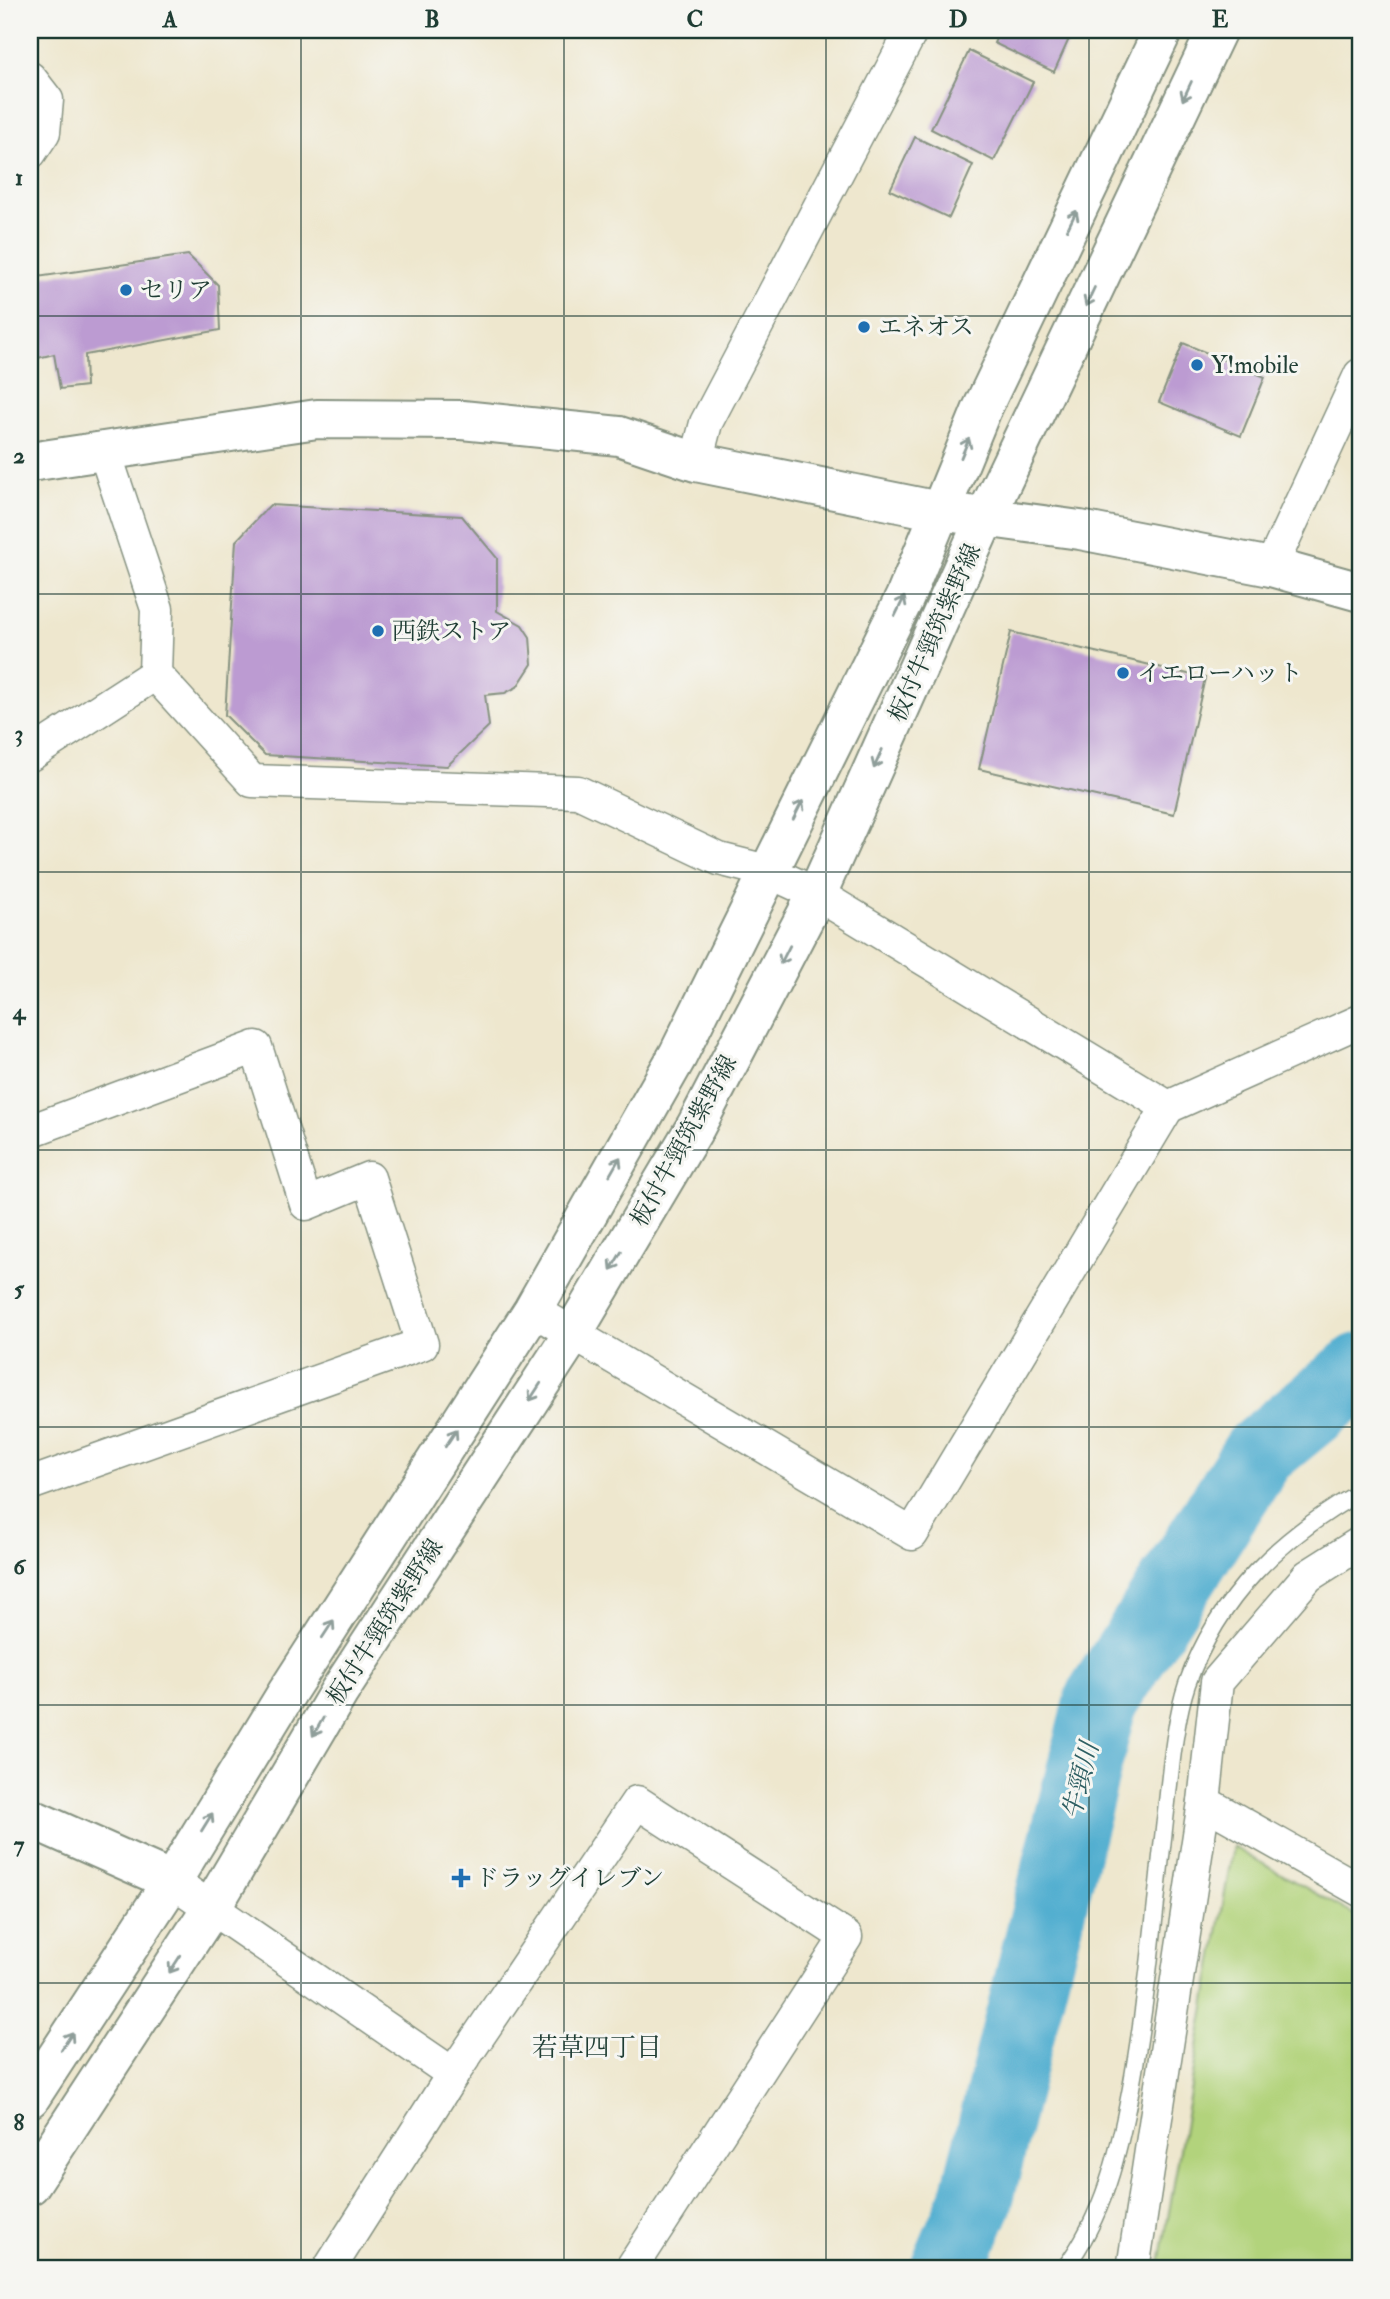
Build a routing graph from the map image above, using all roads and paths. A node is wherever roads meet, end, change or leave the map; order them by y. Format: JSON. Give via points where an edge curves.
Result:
{"nodes":[{"id":1,"x":912,"y":30,"type":"edge"},
{"id":2,"x":1163,"y":30,"type":"edge"},
{"id":3,"x":1217,"y":30,"type":"edge"},
{"id":4,"x":30,"y":78,"type":"edge"},
{"id":5,"x":30,"y":153,"type":"edge"},
{"id":6,"x":1360,"y":375,"type":"edge"},
{"id":7,"x":104,"y":450,"type":"junction"},
{"id":8,"x":30,"y":462,"type":"edge"},
{"id":9,"x":696,"y":462,"type":"junction"},
{"id":10,"x":939,"y":511,"type":"junction"},
{"id":11,"x":985,"y":518,"type":"junction"},
{"id":12,"x":1271,"y":567,"type":"junction"},
{"id":13,"x":1360,"y":593,"type":"edge"},
{"id":14,"x":155,"y":674,"type":"junction"},
{"id":15,"x":30,"y":755,"type":"edge"},
{"id":16,"x":767,"y":871,"type":"junction"},
{"id":17,"x":817,"y":894,"type":"junction"},
{"id":18,"x":1357,"y":1030,"type":"edge"},
{"id":19,"x":1168,"y":1107,"type":"junction"},
{"id":20,"x":30,"y":1131,"type":"edge"},
{"id":21,"x":533,"y":1310,"type":"junction"},
{"id":22,"x":572,"y":1335,"type":"junction"},
{"id":23,"x":30,"y":1484,"type":"edge"},
{"id":24,"x":1360,"y":1492,"type":"edge"},
{"id":25,"x":1360,"y":1544,"type":"edge"},
{"id":26,"x":1204,"y":1802,"type":"junction"},
{"id":27,"x":30,"y":1818,"type":"edge"},
{"id":28,"x":172,"y":1881,"type":"junction"},
{"id":29,"x":1360,"y":1890,"type":"edge"},
{"id":30,"x":212,"y":1907,"type":"junction"},
{"id":31,"x":453,"y":2074,"type":"junction"},
{"id":32,"x":30,"y":2098,"type":"edge"},
{"id":33,"x":30,"y":2185,"type":"edge"},
{"id":34,"x":329,"y":2269,"type":"edge"},
{"id":35,"x":631,"y":2269,"type":"edge"},
{"id":36,"x":1064,"y":2269,"type":"edge"},
{"id":37,"x":1133,"y":2269,"type":"edge"}],
"edges":[{"from":1,"to":9,"type":"street","via":[[706,423]]},
{"from":10,"to":2,"type":"main road","name":"板付牛頸筑紫野線","one_way":true,"via":[[982,409]]},
{"from":3,"to":11,"type":"main road","name":"板付牛頸筑紫野線","one_way":true},
{"from":4,"to":5,"type":"street","via":[[47,100],[44,132]]},
{"from":6,"to":12,"type":"street"},
{"from":7,"to":8,"type":"main road"},
{"from":7,"to":9,"type":"main road","via":[[317,419],[462,420],[619,436]]},
{"from":7,"to":14,"type":"street","via":[[157,609]]},
{"from":9,"to":10,"type":"main road"},
{"from":10,"to":11,"type":"main road"},
{"from":16,"to":10,"type":"main road","name":"板付牛頸筑紫野線","one_way":true,"via":[[905,597]]},
{"from":11,"to":12,"type":"main road","via":[[1080,530]]},
{"from":11,"to":17,"type":"main road","name":"板付牛頸筑紫野線","one_way":true},
{"from":12,"to":13,"type":"main road"},
{"from":14,"to":15,"type":"street"},
{"from":14,"to":16,"type":"street","via":[[252,782],[578,792],[719,859]]},
{"from":16,"to":17,"type":"street"},
{"from":21,"to":16,"type":"main road","name":"板付牛頸筑紫野線","one_way":true,"via":[[678,1055]]},
{"from":17,"to":19,"type":"street"},
{"from":17,"to":22,"type":"main road","name":"板付牛頸筑紫野線","one_way":true,"via":[[696,1126]]},
{"from":18,"to":19,"type":"street"},
{"from":19,"to":22,"type":"street","via":[[912,1534]]},
{"from":20,"to":23,"type":"street","via":[[256,1047],[306,1203],[369,1178],[422,1344]]},
{"from":21,"to":22,"type":"street"},
{"from":28,"to":21,"type":"main road","name":"板付牛頸筑紫野線","one_way":true},
{"from":22,"to":30,"type":"main road","name":"板付牛頸筑紫野線","one_way":true,"via":[[339,1692]]},
{"from":24,"to":36,"type":"lane","via":[[1275,1549],[1233,1597],[1186,1686],[1143,2018],[1126,2114],[1107,2192]]},
{"from":25,"to":26,"type":"street","via":[[1308,1576],[1217,1682]]},
{"from":26,"to":29,"type":"street"},
{"from":26,"to":37,"type":"street"},
{"from":27,"to":28,"type":"main road"},
{"from":28,"to":30,"type":"street"},
{"from":32,"to":28,"type":"main road","name":"板付牛頸筑紫野線","one_way":true},
{"from":30,"to":31,"type":"street"},
{"from":30,"to":33,"type":"main road","name":"板付牛頸筑紫野線","one_way":true},
{"from":31,"to":34,"type":"street"},
{"from":31,"to":35,"type":"street","via":[[637,1802],[845,1937]]}]}
